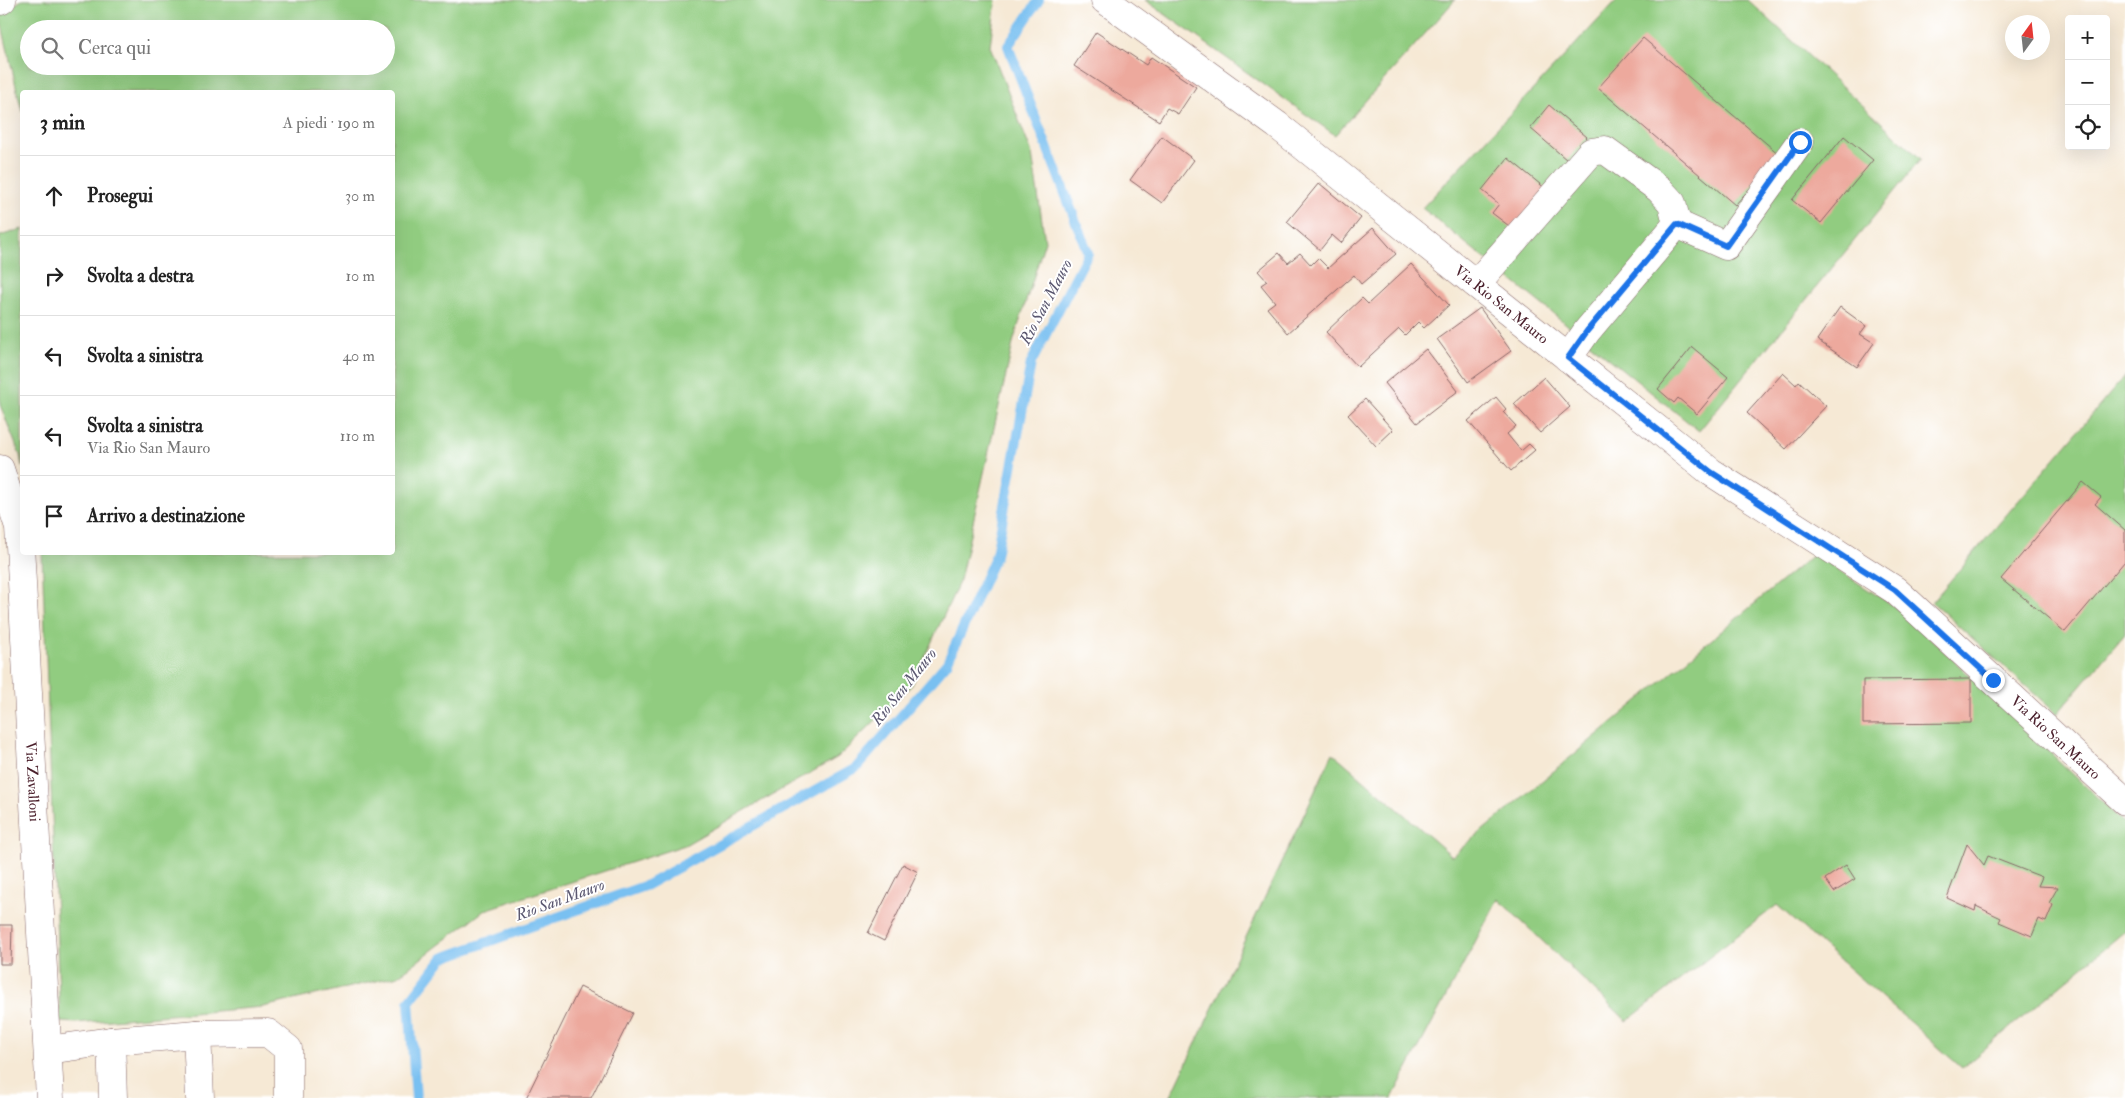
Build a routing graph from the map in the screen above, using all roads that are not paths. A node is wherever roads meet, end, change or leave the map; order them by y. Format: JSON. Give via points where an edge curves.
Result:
{"nodes":[{"id":1,"x":1105,"y":0,"type":"edge"},
{"id":2,"x":1800,"y":142,"type":"dead end"},
{"id":3,"x":1677,"y":224,"type":"junction"},
{"id":4,"x":1476,"y":284,"type":"junction"},
{"id":5,"x":1568,"y":358,"type":"junction"},
{"id":6,"x":0,"y":469,"type":"edge"},
{"id":7,"x":20,"y":545,"type":"edge"},
{"id":8,"x":21,"y":555,"type":"edge"},
{"id":9,"x":2125,"y":801,"type":"edge"},
{"id":10,"x":198,"y":1034,"type":"junction"},
{"id":11,"x":111,"y":1041,"type":"junction"},
{"id":12,"x":48,"y":1050,"type":"junction"},
{"id":13,"x":50,"y":1098,"type":"edge"},
{"id":14,"x":113,"y":1098,"type":"edge"},
{"id":15,"x":200,"y":1098,"type":"edge"},
{"id":16,"x":288,"y":1098,"type":"edge"}],
"edges":[{"from":1,"to":4,"type":"street","name":"Via Rio San Mauro","via":[[1277,125]]},
{"from":2,"to":3,"type":"street","via":[[1726,246]]},
{"from":3,"to":4,"type":"street","via":[[1672,203],[1659,189],[1605,150],[1591,152]]},
{"from":3,"to":5,"type":"street"},
{"from":4,"to":5,"type":"street","name":"Via Rio San Mauro"},
{"from":5,"to":9,"type":"street","name":"Via Rio San Mauro","via":[[1711,472],[1895,590]]},
{"from":6,"to":7,"type":"street","name":"Via Zavalloni","via":[[19,527]]},
{"from":8,"to":12,"type":"street","name":"Via Zavalloni"},
{"from":10,"to":11,"type":"street"},
{"from":10,"to":15,"type":"street"},
{"from":10,"to":16,"type":"street","via":[[268,1033],[288,1049]]},
{"from":11,"to":12,"type":"street"},
{"from":11,"to":14,"type":"street"},
{"from":12,"to":13,"type":"street","name":"Via Zavalloni"}]}
